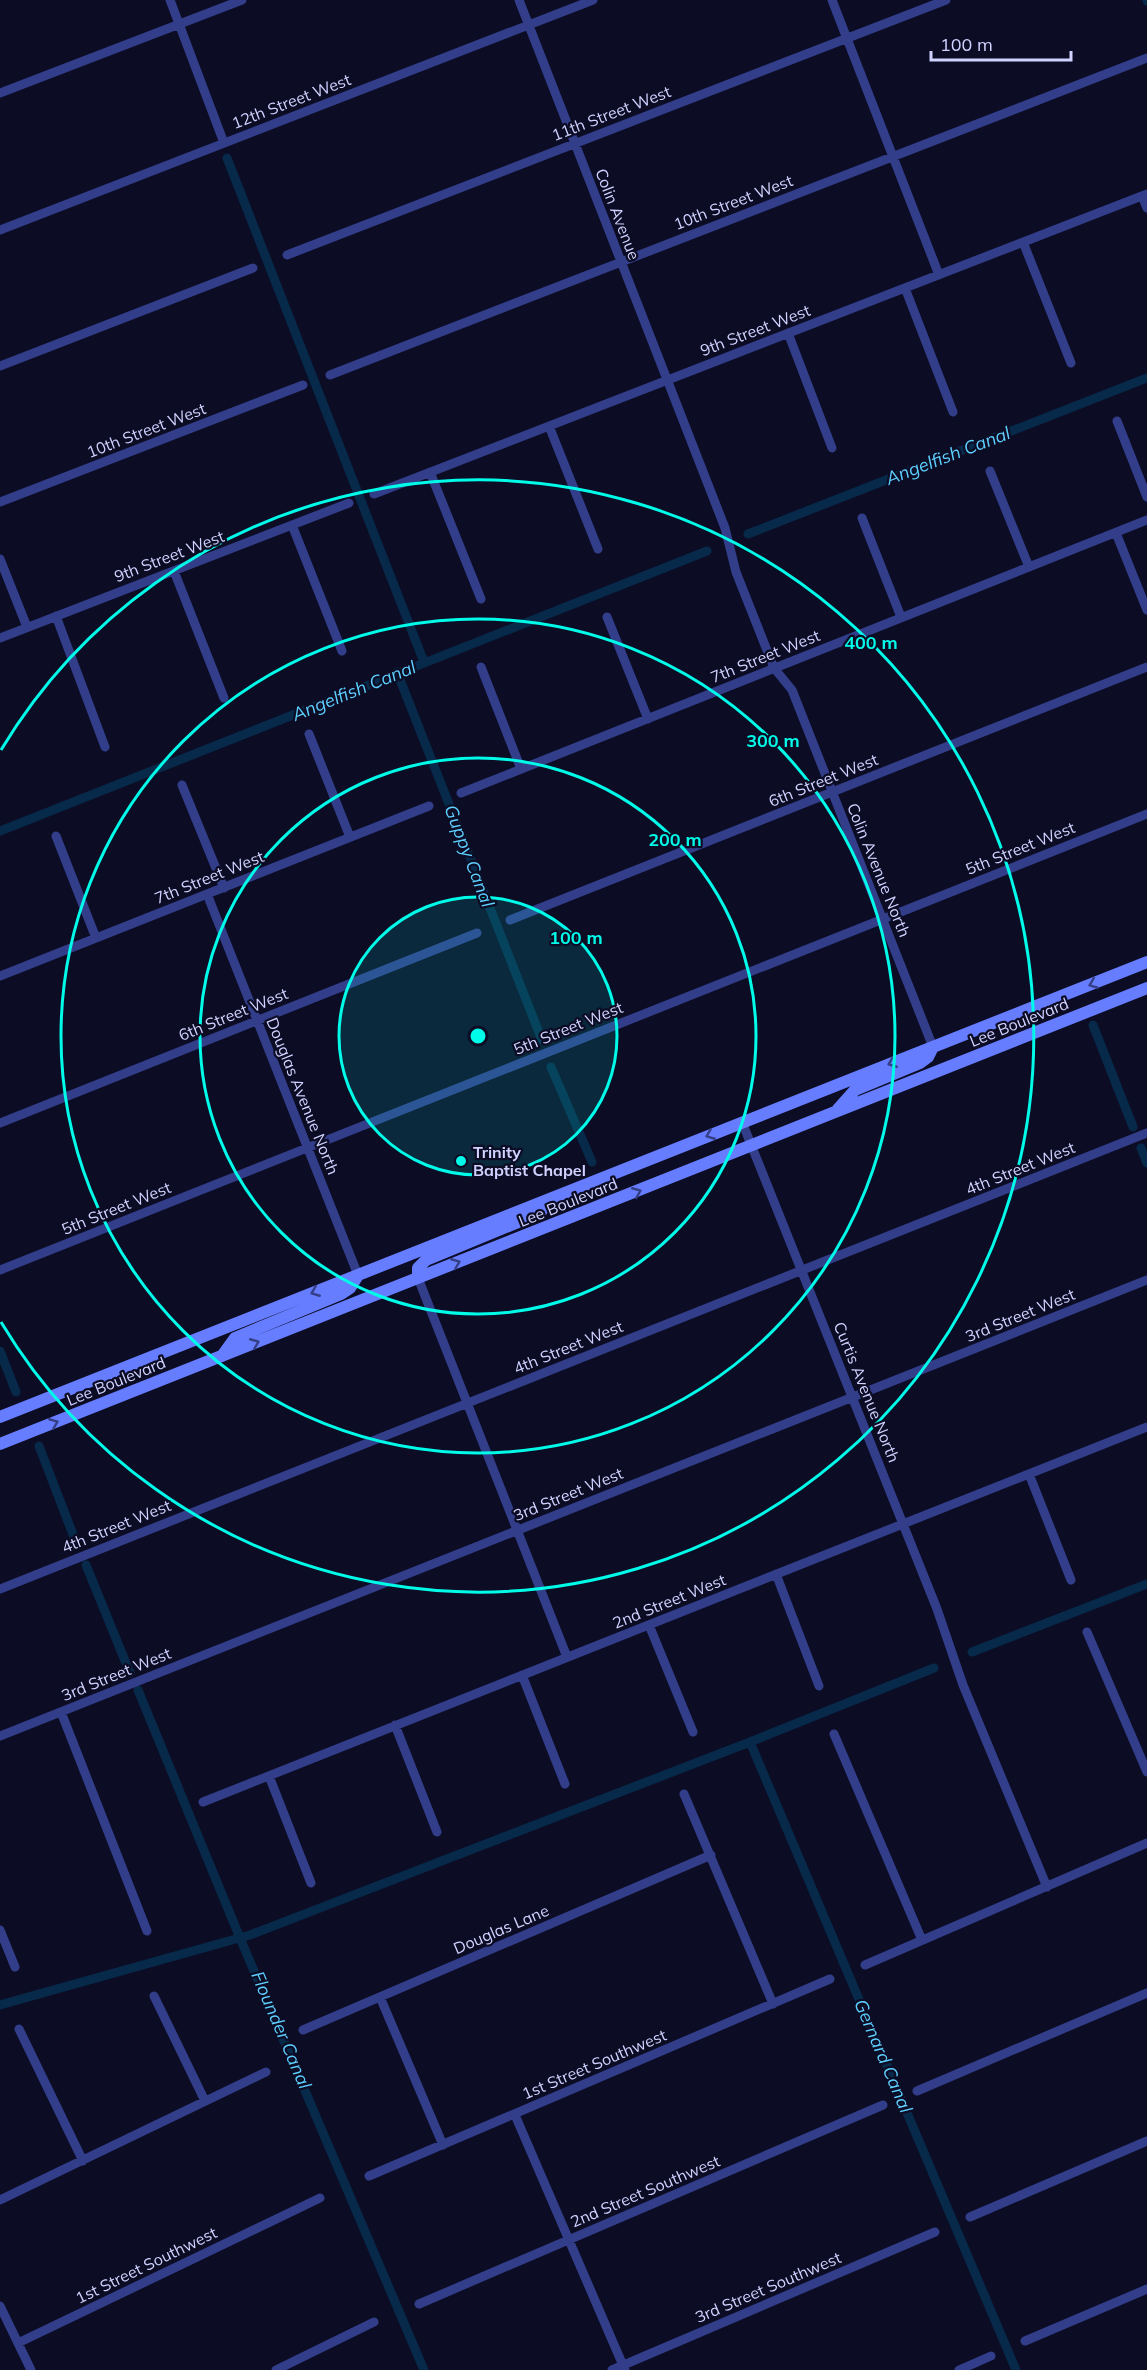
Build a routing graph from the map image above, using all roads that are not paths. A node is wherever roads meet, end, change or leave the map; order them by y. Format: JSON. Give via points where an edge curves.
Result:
{"nodes":[{"id":1,"x":170,"y":0,"type":"edge"},
{"id":2,"x":242,"y":0,"type":"edge"},
{"id":3,"x":519,"y":0,"type":"edge"},
{"id":4,"x":593,"y":0,"type":"edge"},
{"id":5,"x":832,"y":0,"type":"edge"},
{"id":6,"x":946,"y":0,"type":"edge"},
{"id":7,"x":179,"y":24,"type":"junction"},
{"id":8,"x":529,"y":25,"type":"junction"},
{"id":9,"x":847,"y":38,"type":"junction"},
{"id":10,"x":1147,"y":58,"type":"edge"},
{"id":11,"x":0,"y":93,"type":"edge"},
{"id":12,"x":224,"y":143,"type":"junction"},
{"id":13,"x":575,"y":143,"type":"junction"},
{"id":14,"x":893,"y":157,"type":"junction"},
{"id":15,"x":1145,"y":195,"type":"edge"},
{"id":16,"x":1147,"y":208,"type":"edge"},
{"id":17,"x":0,"y":230,"type":"edge"},
{"id":18,"x":1023,"y":242,"type":"junction"},
{"id":19,"x":287,"y":255,"type":"dead end"},
{"id":20,"x":620,"y":262,"type":"junction"},
{"id":21,"x":253,"y":268,"type":"dead end"},
{"id":22,"x":939,"y":275,"type":"junction"},
{"id":23,"x":905,"y":288,"type":"junction"},
{"id":24,"x":788,"y":333,"type":"junction"},
{"id":25,"x":1071,"y":363,"type":"dead end"},
{"id":26,"x":0,"y":366,"type":"edge"},
{"id":27,"x":330,"y":375,"type":"dead end"},
{"id":28,"x":667,"y":380,"type":"junction"},
{"id":29,"x":303,"y":385,"type":"dead end"},
{"id":30,"x":953,"y":412,"type":"dead end"},
{"id":31,"x":1117,"y":421,"type":"dead end"},
{"id":32,"x":549,"y":426,"type":"junction"},
{"id":33,"x":691,"y":439,"type":"joint"},
{"id":34,"x":832,"y":448,"type":"dead end"},
{"id":35,"x":990,"y":471,"type":"dead end"},
{"id":36,"x":430,"y":472,"type":"junction"},
{"id":37,"x":374,"y":494,"type":"dead end"},
{"id":38,"x":1147,"y":497,"type":"edge"},
{"id":39,"x":0,"y":502,"type":"edge"},
{"id":40,"x":349,"y":503,"type":"dead end"},
{"id":41,"x":862,"y":518,"type":"dead end"},
{"id":42,"x":1147,"y":520,"type":"edge"},
{"id":43,"x":292,"y":525,"type":"junction"},
{"id":44,"x":1116,"y":533,"type":"junction"},
{"id":45,"x":598,"y":549,"type":"dead end"},
{"id":46,"x":0,"y":559,"type":"edge"},
{"id":47,"x":1029,"y":567,"type":"junction"},
{"id":48,"x":174,"y":571,"type":"junction"},
{"id":49,"x":481,"y":599,"type":"dead end"},
{"id":50,"x":1147,"y":610,"type":"edge"},
{"id":51,"x":56,"y":616,"type":"junction"},
{"id":52,"x":607,"y":616,"type":"dead end"},
{"id":53,"x":901,"y":617,"type":"junction"},
{"id":54,"x":27,"y":627,"type":"junction"},
{"id":55,"x":0,"y":638,"type":"edge"},
{"id":56,"x":342,"y":651,"type":"dead end"},
{"id":57,"x":481,"y":667,"type":"dead end"},
{"id":58,"x":1147,"y":667,"type":"edge"},
{"id":59,"x":774,"y":668,"type":"junction"},
{"id":60,"x":224,"y":698,"type":"dead end"},
{"id":61,"x":648,"y":719,"type":"junction"},
{"id":62,"x":309,"y":734,"type":"dead end"},
{"id":63,"x":105,"y":747,"type":"dead end"},
{"id":64,"x":521,"y":769,"type":"junction"},
{"id":65,"x":182,"y":785,"type":"dead end"},
{"id":66,"x":832,"y":792,"type":"junction"},
{"id":67,"x":460,"y":793,"type":"dead end"},
{"id":68,"x":429,"y":806,"type":"dead end"},
{"id":69,"x":1147,"y":814,"type":"edge"},
{"id":70,"x":56,"y":836,"type":"dead end"},
{"id":71,"x":350,"y":837,"type":"junction"},
{"id":72,"x":224,"y":888,"type":"junction"},
{"id":73,"x":207,"y":894,"type":"junction"},
{"id":74,"x":882,"y":919,"type":"junction"},
{"id":75,"x":510,"y":920,"type":"dead end"},
{"id":76,"x":477,"y":933,"type":"dead end"},
{"id":77,"x":96,"y":938,"type":"junction"},
{"id":78,"x":1147,"y":962,"type":"edge"},
{"id":79,"x":0,"y":976,"type":"edge"},
{"id":80,"x":1147,"y":988,"type":"edge"},
{"id":81,"x":258,"y":1021,"type":"junction"},
{"id":82,"x":933,"y":1047,"type":"junction"},
{"id":83,"x":835,"y":1112,"type":"junction"},
{"id":84,"x":742,"y":1122,"type":"junction"},
{"id":85,"x":0,"y":1123,"type":"edge"},
{"id":86,"x":1147,"y":1133,"type":"edge"},
{"id":87,"x":752,"y":1146,"type":"junction"},
{"id":88,"x":308,"y":1148,"type":"junction"},
{"id":89,"x":551,"y":1198,"type":"junction"},
{"id":90,"x":0,"y":1270,"type":"edge"},
{"id":91,"x":802,"y":1270,"type":"junction"},
{"id":92,"x":358,"y":1275,"type":"junction"},
{"id":93,"x":418,"y":1278,"type":"junction"},
{"id":94,"x":1147,"y":1280,"type":"edge"},
{"id":95,"x":221,"y":1357,"type":"junction"},
{"id":96,"x":852,"y":1397,"type":"junction"},
{"id":97,"x":468,"y":1404,"type":"junction"},
{"id":98,"x":0,"y":1417,"type":"edge"},
{"id":99,"x":1147,"y":1427,"type":"edge"},
{"id":100,"x":0,"y":1444,"type":"edge"},
{"id":101,"x":1029,"y":1474,"type":"junction"},
{"id":102,"x":902,"y":1524,"type":"junction"},
{"id":103,"x":518,"y":1530,"type":"junction"},
{"id":104,"x":776,"y":1574,"type":"junction"},
{"id":105,"x":1071,"y":1580,"type":"dead end"},
{"id":106,"x":0,"y":1589,"type":"edge"},
{"id":107,"x":649,"y":1625,"type":"junction"},
{"id":108,"x":1087,"y":1632,"type":"dead end"},
{"id":109,"x":567,"y":1657,"type":"junction"},
{"id":110,"x":522,"y":1675,"type":"junction"},
{"id":111,"x":819,"y":1686,"type":"dead end"},
{"id":112,"x":61,"y":1712,"type":"junction"},
{"id":113,"x":395,"y":1725,"type":"junction"},
{"id":114,"x":693,"y":1732,"type":"dead end"},
{"id":115,"x":834,"y":1734,"type":"dead end"},
{"id":116,"x":0,"y":1736,"type":"edge"},
{"id":117,"x":1147,"y":1772,"type":"edge"},
{"id":118,"x":269,"y":1776,"type":"junction"},
{"id":119,"x":565,"y":1784,"type":"dead end"},
{"id":120,"x":684,"y":1794,"type":"dead end"},
{"id":121,"x":203,"y":1802,"type":"dead end"},
{"id":122,"x":437,"y":1833,"type":"dead end"},
{"id":123,"x":1147,"y":1844,"type":"edge"},
{"id":124,"x":711,"y":1855,"type":"junction"},
{"id":125,"x":311,"y":1883,"type":"dead end"},
{"id":126,"x":1047,"y":1887,"type":"junction"},
{"id":127,"x":0,"y":1930,"type":"edge"},
{"id":128,"x":147,"y":1931,"type":"dead end"},
{"id":129,"x":922,"y":1940,"type":"junction"},
{"id":130,"x":864,"y":1965,"type":"dead end"},
{"id":131,"x":15,"y":1967,"type":"dead end"},
{"id":132,"x":830,"y":1979,"type":"dead end"},
{"id":133,"x":1147,"y":1992,"type":"edge"},
{"id":134,"x":154,"y":1996,"type":"dead end"},
{"id":135,"x":380,"y":1997,"type":"junction"},
{"id":136,"x":773,"y":2004,"type":"junction"},
{"id":137,"x":19,"y":2029,"type":"dead end"},
{"id":138,"x":303,"y":2030,"type":"dead end"},
{"id":139,"x":266,"y":2072,"type":"dead end"},
{"id":140,"x":917,"y":2091,"type":"dead end"},
{"id":141,"x":205,"y":2101,"type":"junction"},
{"id":142,"x":883,"y":2105,"type":"dead end"},
{"id":143,"x":514,"y":2115,"type":"junction"},
{"id":144,"x":1147,"y":2141,"type":"edge"},
{"id":145,"x":443,"y":2145,"type":"junction"},
{"id":146,"x":82,"y":2161,"type":"junction"},
{"id":147,"x":369,"y":2176,"type":"dead end"},
{"id":148,"x":320,"y":2198,"type":"dead end"},
{"id":149,"x":0,"y":2200,"type":"edge"},
{"id":150,"x":970,"y":2217,"type":"dead end"},
{"id":151,"x":935,"y":2232,"type":"dead end"},
{"id":152,"x":569,"y":2240,"type":"junction"},
{"id":153,"x":1147,"y":2289,"type":"edge"},
{"id":154,"x":420,"y":2304,"type":"dead end"},
{"id":155,"x":0,"y":2306,"type":"edge"},
{"id":156,"x":374,"y":2322,"type":"dead end"},
{"id":157,"x":4,"y":2324,"type":"edge"},
{"id":158,"x":1025,"y":2341,"type":"dead end"},
{"id":159,"x":18,"y":2343,"type":"junction"},
{"id":160,"x":990,"y":2356,"type":"dead end"},
{"id":161,"x":624,"y":2368,"type":"edge"},
{"id":162,"x":31,"y":2370,"type":"edge"},
{"id":163,"x":276,"y":2370,"type":"edge"},
{"id":164,"x":612,"y":2370,"type":"edge"},
{"id":165,"x":959,"y":2370,"type":"edge"}],
"edges":[{"from":1,"to":7,"type":"street"},
{"from":2,"to":7,"type":"street"},
{"from":3,"to":8,"type":"street","name":"Colin Avenue"},
{"from":4,"to":8,"type":"street","name":"12th Street West"},
{"from":5,"to":9,"type":"street"},
{"from":6,"to":9,"type":"street","name":"11th Street West"},
{"from":7,"to":11,"type":"street"},
{"from":7,"to":12,"type":"street"},
{"from":8,"to":12,"type":"street","name":"12th Street West"},
{"from":8,"to":13,"type":"street","name":"Colin Avenue"},
{"from":9,"to":13,"type":"street","name":"11th Street West"},
{"from":9,"to":14,"type":"street"},
{"from":10,"to":14,"type":"street","name":"10th Street West"},
{"from":12,"to":17,"type":"street","name":"12th Street West"},
{"from":13,"to":19,"type":"street","name":"11th Street West"},
{"from":13,"to":20,"type":"street","name":"Colin Avenue"},
{"from":14,"to":20,"type":"street","name":"10th Street West"},
{"from":14,"to":22,"type":"street"},
{"from":15,"to":16,"type":"street"},
{"from":15,"to":18,"type":"street","name":"9th Street West"},
{"from":18,"to":22,"type":"street","name":"9th Street West"},
{"from":18,"to":25,"type":"street"},
{"from":20,"to":27,"type":"street","name":"10th Street West"},
{"from":20,"to":28,"type":"street","name":"Colin Avenue"},
{"from":21,"to":26,"type":"street"},
{"from":22,"to":23,"type":"street","name":"9th Street West"},
{"from":23,"to":24,"type":"street","name":"9th Street West"},
{"from":23,"to":30,"type":"street"},
{"from":24,"to":28,"type":"street","name":"9th Street West"},
{"from":24,"to":34,"type":"street"},
{"from":28,"to":32,"type":"street","name":"9th Street West"},
{"from":28,"to":33,"type":"street","name":"Colin Avenue"},
{"from":29,"to":39,"type":"street","name":"10th Street West"},
{"from":31,"to":38,"type":"street"},
{"from":32,"to":36,"type":"street","name":"9th Street West"},
{"from":32,"to":45,"type":"street"},
{"from":33,"to":59,"type":"street","name":"Colin Avenue North","via":[[725,528],[736,572]]},
{"from":35,"to":47,"type":"street"},
{"from":36,"to":37,"type":"street","name":"9th Street West"},
{"from":36,"to":49,"type":"street"},
{"from":40,"to":43,"type":"street","name":"9th Street West"},
{"from":41,"to":53,"type":"street"},
{"from":42,"to":44,"type":"street","name":"7th Street West"},
{"from":43,"to":48,"type":"street","name":"9th Street West"},
{"from":43,"to":56,"type":"street"},
{"from":44,"to":47,"type":"street","name":"7th Street West"},
{"from":44,"to":50,"type":"street"},
{"from":46,"to":54,"type":"street"},
{"from":47,"to":53,"type":"street","name":"7th Street West"},
{"from":48,"to":51,"type":"street","name":"9th Street West"},
{"from":48,"to":60,"type":"street"},
{"from":51,"to":54,"type":"street","name":"9th Street West"},
{"from":51,"to":63,"type":"street"},
{"from":52,"to":61,"type":"street"},
{"from":53,"to":59,"type":"street","name":"7th Street West"},
{"from":54,"to":55,"type":"street","name":"9th Street West"},
{"from":57,"to":64,"type":"street"},
{"from":58,"to":66,"type":"street","name":"6th Street West"},
{"from":59,"to":61,"type":"street","name":"7th Street West"},
{"from":59,"to":66,"type":"street","name":"Colin Avenue North","via":[[792,690]]},
{"from":61,"to":64,"type":"street","name":"7th Street West"},
{"from":62,"to":71,"type":"street"},
{"from":64,"to":67,"type":"street","name":"7th Street West"},
{"from":65,"to":72,"type":"street"},
{"from":66,"to":74,"type":"street","name":"Colin Avenue North"},
{"from":66,"to":75,"type":"street","name":"6th Street West"},
{"from":68,"to":71,"type":"street","name":"7th Street West"},
{"from":69,"to":74,"type":"street","name":"5th Street West"},
{"from":70,"to":77,"type":"street"},
{"from":71,"to":72,"type":"street","name":"7th Street West"},
{"from":72,"to":73,"type":"street","name":"7th Street West"},
{"from":73,"to":77,"type":"street","name":"7th Street West"},
{"from":73,"to":81,"type":"street","name":"Douglas Avenue North"},
{"from":74,"to":82,"type":"street","name":"Colin Avenue North"},
{"from":74,"to":88,"type":"street","name":"5th Street West"},
{"from":76,"to":81,"type":"street","name":"6th Street West"},
{"from":77,"to":79,"type":"street","name":"7th Street West"},
{"from":78,"to":82,"type":"main road","name":"Lee Boulevard","one_way":true},
{"from":80,"to":83,"type":"main road","name":"Lee Boulevard"},
{"from":81,"to":85,"type":"street","name":"6th Street West"},
{"from":81,"to":88,"type":"street","name":"Douglas Avenue North"},
{"from":82,"to":83,"type":"main road","via":[[920,1064],[855,1090]]},
{"from":82,"to":84,"type":"main road","name":"Lee Boulevard","one_way":true},
{"from":83,"to":87,"type":"main road","name":"Lee Boulevard"},
{"from":84,"to":87,"type":"street","name":"Curtis Avenue North"},
{"from":84,"to":89,"type":"main road","name":"Lee Boulevard","one_way":true},
{"from":86,"to":91,"type":"street","name":"4th Street West"},
{"from":87,"to":91,"type":"street","name":"Curtis Avenue North"},
{"from":93,"to":87,"type":"main road","name":"Lee Boulevard","one_way":true},
{"from":88,"to":90,"type":"street","name":"5th Street West"},
{"from":88,"to":92,"type":"street","name":"Douglas Avenue North"},
{"from":89,"to":92,"type":"main road","name":"Lee Boulevard"},
{"from":89,"to":93,"type":"main road","via":[[540,1213],[426,1260],[418,1268]]},
{"from":91,"to":96,"type":"street","name":"Curtis Avenue North"},
{"from":91,"to":97,"type":"street","name":"4th Street West"},
{"from":92,"to":95,"type":"main road","via":[[341,1294],[235,1338]]},
{"from":92,"to":98,"type":"main road","name":"Lee Boulevard","one_way":true},
{"from":95,"to":93,"type":"main road","name":"Lee Boulevard","one_way":true},
{"from":93,"to":97,"type":"street"},
{"from":94,"to":96,"type":"street","name":"3rd Street West"},
{"from":100,"to":95,"type":"main road","name":"Lee Boulevard","one_way":true},
{"from":96,"to":102,"type":"street","name":"Curtis Avenue North"},
{"from":96,"to":103,"type":"street","name":"3rd Street West"},
{"from":97,"to":103,"type":"street"},
{"from":97,"to":106,"type":"street","name":"4th Street West"},
{"from":99,"to":101,"type":"street","name":"2nd Street West"},
{"from":101,"to":102,"type":"street","name":"2nd Street West"},
{"from":101,"to":105,"type":"street"},
{"from":102,"to":104,"type":"street","name":"2nd Street West"},
{"from":102,"to":126,"type":"street","name":"Curtis Avenue North","via":[[959,1675]]},
{"from":103,"to":109,"type":"street"},
{"from":103,"to":112,"type":"street","name":"3rd Street West"},
{"from":104,"to":107,"type":"street","name":"2nd Street West"},
{"from":104,"to":111,"type":"street"},
{"from":107,"to":109,"type":"street","name":"2nd Street West"},
{"from":107,"to":114,"type":"street"},
{"from":108,"to":117,"type":"street"},
{"from":109,"to":110,"type":"street","name":"2nd Street West"},
{"from":110,"to":113,"type":"street","name":"2nd Street West"},
{"from":110,"to":119,"type":"street"},
{"from":112,"to":116,"type":"street","name":"3rd Street West"},
{"from":112,"to":128,"type":"street"},
{"from":113,"to":118,"type":"street","name":"2nd Street West"},
{"from":113,"to":122,"type":"street"},
{"from":115,"to":129,"type":"street"},
{"from":118,"to":121,"type":"street","name":"2nd Street West"},
{"from":118,"to":125,"type":"street"},
{"from":120,"to":124,"type":"street"},
{"from":123,"to":126,"type":"street"},
{"from":124,"to":135,"type":"street","name":"Douglas Lane"},
{"from":124,"to":136,"type":"street"},
{"from":126,"to":129,"type":"street"},
{"from":127,"to":131,"type":"street"},
{"from":129,"to":130,"type":"street"},
{"from":132,"to":136,"type":"street","name":"1st Street Southwest"},
{"from":133,"to":140,"type":"street"},
{"from":134,"to":141,"type":"street"},
{"from":135,"to":138,"type":"street","name":"Douglas Lane"},
{"from":135,"to":145,"type":"street"},
{"from":136,"to":143,"type":"street","name":"1st Street Southwest"},
{"from":137,"to":146,"type":"street"},
{"from":139,"to":141,"type":"street"},
{"from":141,"to":146,"type":"street"},
{"from":142,"to":152,"type":"street","name":"2nd Street Southwest"},
{"from":143,"to":145,"type":"street","name":"1st Street Southwest"},
{"from":143,"to":152,"type":"street"},
{"from":144,"to":150,"type":"street"},
{"from":145,"to":147,"type":"street","name":"1st Street Southwest"},
{"from":146,"to":149,"type":"street"},
{"from":148,"to":159,"type":"street","name":"1st Street Southwest"},
{"from":151,"to":161,"type":"street","name":"3rd Street Southwest"},
{"from":152,"to":154,"type":"street","name":"2nd Street Southwest"},
{"from":152,"to":161,"type":"street"},
{"from":153,"to":158,"type":"street"},
{"from":155,"to":157,"type":"street"},
{"from":156,"to":163,"type":"street"},
{"from":157,"to":159,"type":"street"},
{"from":159,"to":162,"type":"street"},
{"from":160,"to":165,"type":"street"},
{"from":161,"to":164,"type":"street","name":"3rd Street Southwest"}]}
